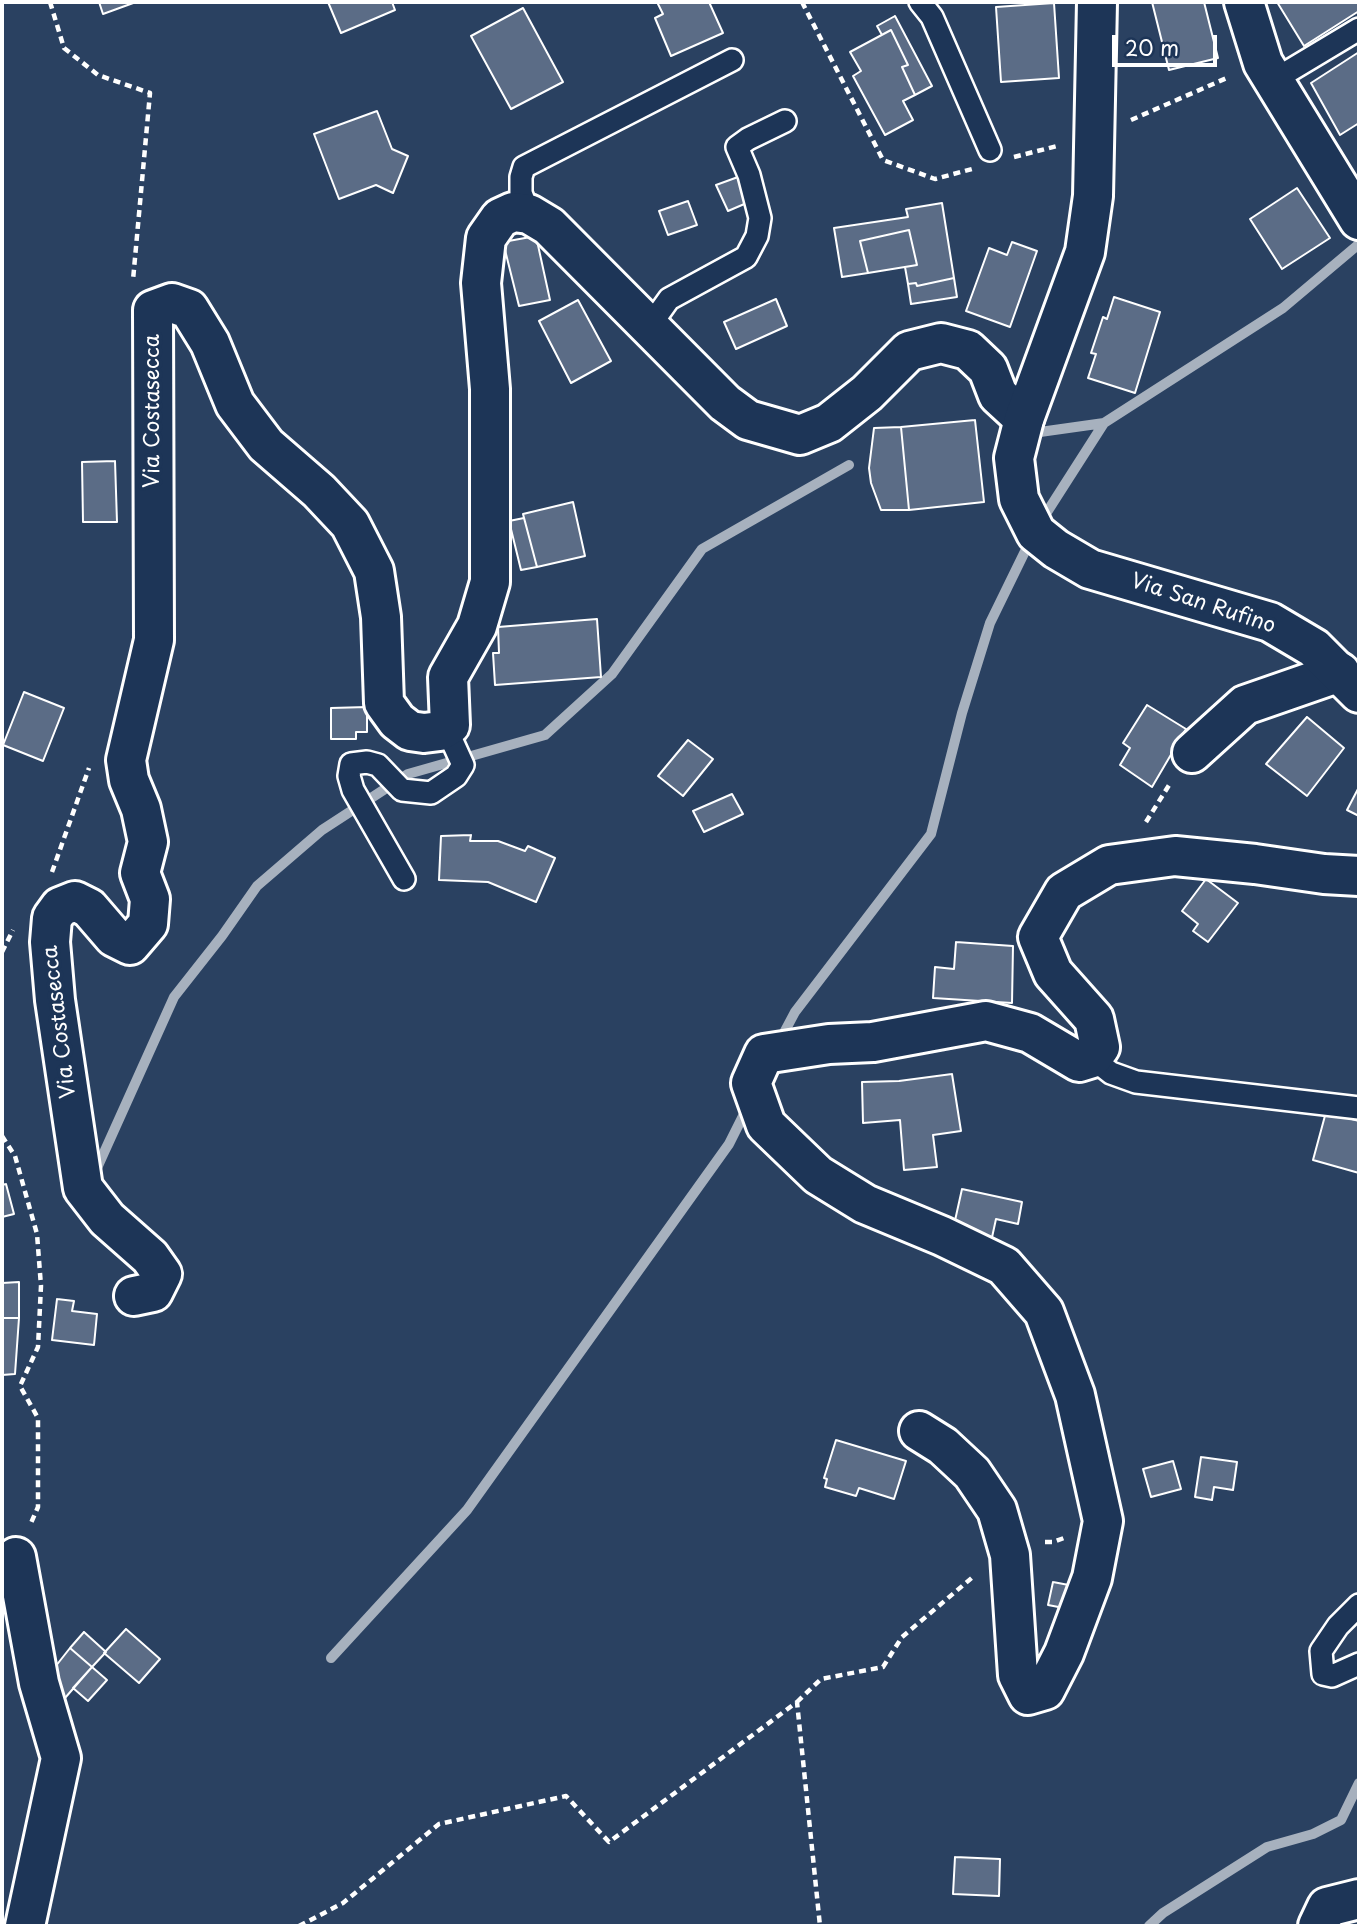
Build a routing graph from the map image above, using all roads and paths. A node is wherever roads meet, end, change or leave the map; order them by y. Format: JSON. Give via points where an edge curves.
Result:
{"nodes":[{"id":1,"x":50,"y":2,"type":"edge"},
{"id":2,"x":920,"y":2,"type":"edge"},
{"id":3,"x":1097,"y":2,"type":"edge"},
{"id":4,"x":1244,"y":2,"type":"edge"},
{"id":5,"x":1359,"y":29,"type":"edge"},
{"id":6,"x":732,"y":60,"type":"dead end"},
{"id":7,"x":1274,"y":80,"type":"junction"},
{"id":8,"x":785,"y":121,"type":"dead end"},
{"id":9,"x":990,"y":150,"type":"dead end"},
{"id":10,"x":529,"y":214,"type":"junction"},
{"id":11,"x":1359,"y":220,"type":"edge"},
{"id":12,"x":132,"y":286,"type":"dead end"},
{"id":13,"x":649,"y":327,"type":"junction"},
{"id":14,"x":1024,"y":419,"type":"junction"},
{"id":15,"x":1350,"y":682,"type":"edge"},
{"id":16,"x":440,"y":731,"type":"junction"},
{"id":17,"x":1192,"y":753,"type":"joint"},
{"id":18,"x":91,"y":761,"type":"dead end"},
{"id":19,"x":1124,"y":863,"type":"junction"},
{"id":20,"x":51,"y":873,"type":"dead end"},
{"id":21,"x":1359,"y":876,"type":"edge"},
{"id":22,"x":404,"y":879,"type":"dead end"},
{"id":23,"x":15,"y":926,"type":"dead end"},
{"id":24,"x":2,"y":952,"type":"edge"},
{"id":25,"x":1092,"y":1058,"type":"junction"},
{"id":26,"x":1359,"y":1108,"type":"edge"},
{"id":27,"x":2,"y":1136,"type":"edge"},
{"id":28,"x":134,"y":1296,"type":"dead end"},
{"id":29,"x":919,"y":1431,"type":"dead end"},
{"id":30,"x":1103,"y":1521,"type":"junction"},
{"id":31,"x":1006,"y":1542,"type":"junction"},
{"id":32,"x":16,"y":1557,"type":"joint"},
{"id":33,"x":1359,"y":1605,"type":"edge"},
{"id":34,"x":1359,"y":1664,"type":"edge"},
{"id":35,"x":797,"y":1702,"type":"junction"},
{"id":36,"x":1359,"y":1899,"type":"edge"},
{"id":37,"x":24,"y":1926,"type":"edge"},
{"id":38,"x":299,"y":1926,"type":"edge"},
{"id":39,"x":820,"y":1926,"type":"edge"},
{"id":40,"x":1318,"y":1926,"type":"edge"}],
"edges":[{"from":1,"to":12,"type":"path","via":[[64,48],[98,75],[150,93]]},
{"from":2,"to":9,"type":"lane","via":[[932,17]]},
{"from":3,"to":14,"type":"street","via":[[1093,196],[1086,252]]},
{"from":4,"to":7,"type":"street","via":[[1263,63]]},
{"from":5,"to":7,"type":"lane"},
{"from":6,"to":10,"type":"lane","via":[[524,167],[521,193]]},
{"from":7,"to":11,"type":"street"},
{"from":8,"to":13,"type":"lane","via":[[737,147],[760,218],[746,257],[669,299]]},
{"from":10,"to":13,"type":"street","via":[[558,234]]},
{"from":10,"to":16,"type":"street","via":[[513,212],[500,218],[486,238],[481,283],[490,389],[490,582],[477,626],[448,677],[450,725]]},
{"from":13,"to":14,"type":"street","via":[[748,420],[800,435],[829,423],[909,351],[941,343],[968,350],[988,369],[998,395]]},
{"from":14,"to":15,"type":"street","name":"Via San Rufino","via":[[1014,458],[1019,499],[1036,533],[1090,569],[1270,622],[1314,648]]},
{"from":15,"to":17,"type":"street","via":[[1245,705]]},
{"from":16,"to":22,"type":"lane","via":[[453,743],[463,765],[456,776],[431,793],[402,790],[379,765],[351,764],[354,790]]},
{"from":16,"to":28,"type":"street","name":"Via Costasecca","via":[[410,731],[384,703],[381,617],[374,571],[350,524],[266,445],[235,404],[210,343],[189,309],[172,303],[153,310],[154,640],[126,761],[148,842],[141,873],[150,899],[148,924],[130,945],[114,937],[89,908],[75,901],[60,907],[52,918],[50,942],[83,1188],[162,1274],[153,1292]]},
{"from":17,"to":19,"type":"path","via":[[1160,796]]},
{"from":18,"to":20,"type":"path"},
{"from":19,"to":21,"type":"street","via":[[1175,856]]},
{"from":19,"to":25,"type":"street","via":[[1109,865],[1064,892],[1038,937],[1053,973],[1094,1018],[1100,1047]]},
{"from":23,"to":24,"type":"path","name":"Via Costasecca"},
{"from":25,"to":26,"type":"lane","via":[[1111,1073],[1136,1082]]},
{"from":25,"to":30,"type":"street","via":[[1079,1062],[1030,1033],[986,1021],[873,1042],[764,1054],[751,1083],[766,1125],[818,1175],[866,1204],[1004,1266],[1044,1312],[1075,1395]]},
{"from":27,"to":32,"type":"path","via":[[15,1156],[37,1234],[41,1286],[38,1347],[20,1386],[38,1418],[38,1507]]},
{"from":29,"to":31,"type":"street","via":[[972,1473],[997,1510]]},
{"from":30,"to":31,"type":"path","via":[[1053,1542]]},
{"from":30,"to":31,"type":"street","via":[[1092,1578],[1064,1653],[1045,1690],[1028,1695],[1018,1675]]},
{"from":31,"to":35,"type":"path","via":[[972,1578],[902,1637],[883,1667],[821,1679]]},
{"from":32,"to":37,"type":"street","via":[[39,1683],[61,1758]]},
{"from":33,"to":34,"type":"lane","via":[[1321,1651],[1323,1674],[1332,1676]]},
{"from":35,"to":38,"type":"path","via":[[609,1842],[566,1796],[439,1824],[343,1903]]},
{"from":35,"to":39,"type":"path"},
{"from":36,"to":40,"type":"street","via":[[1327,1907]]}]}
